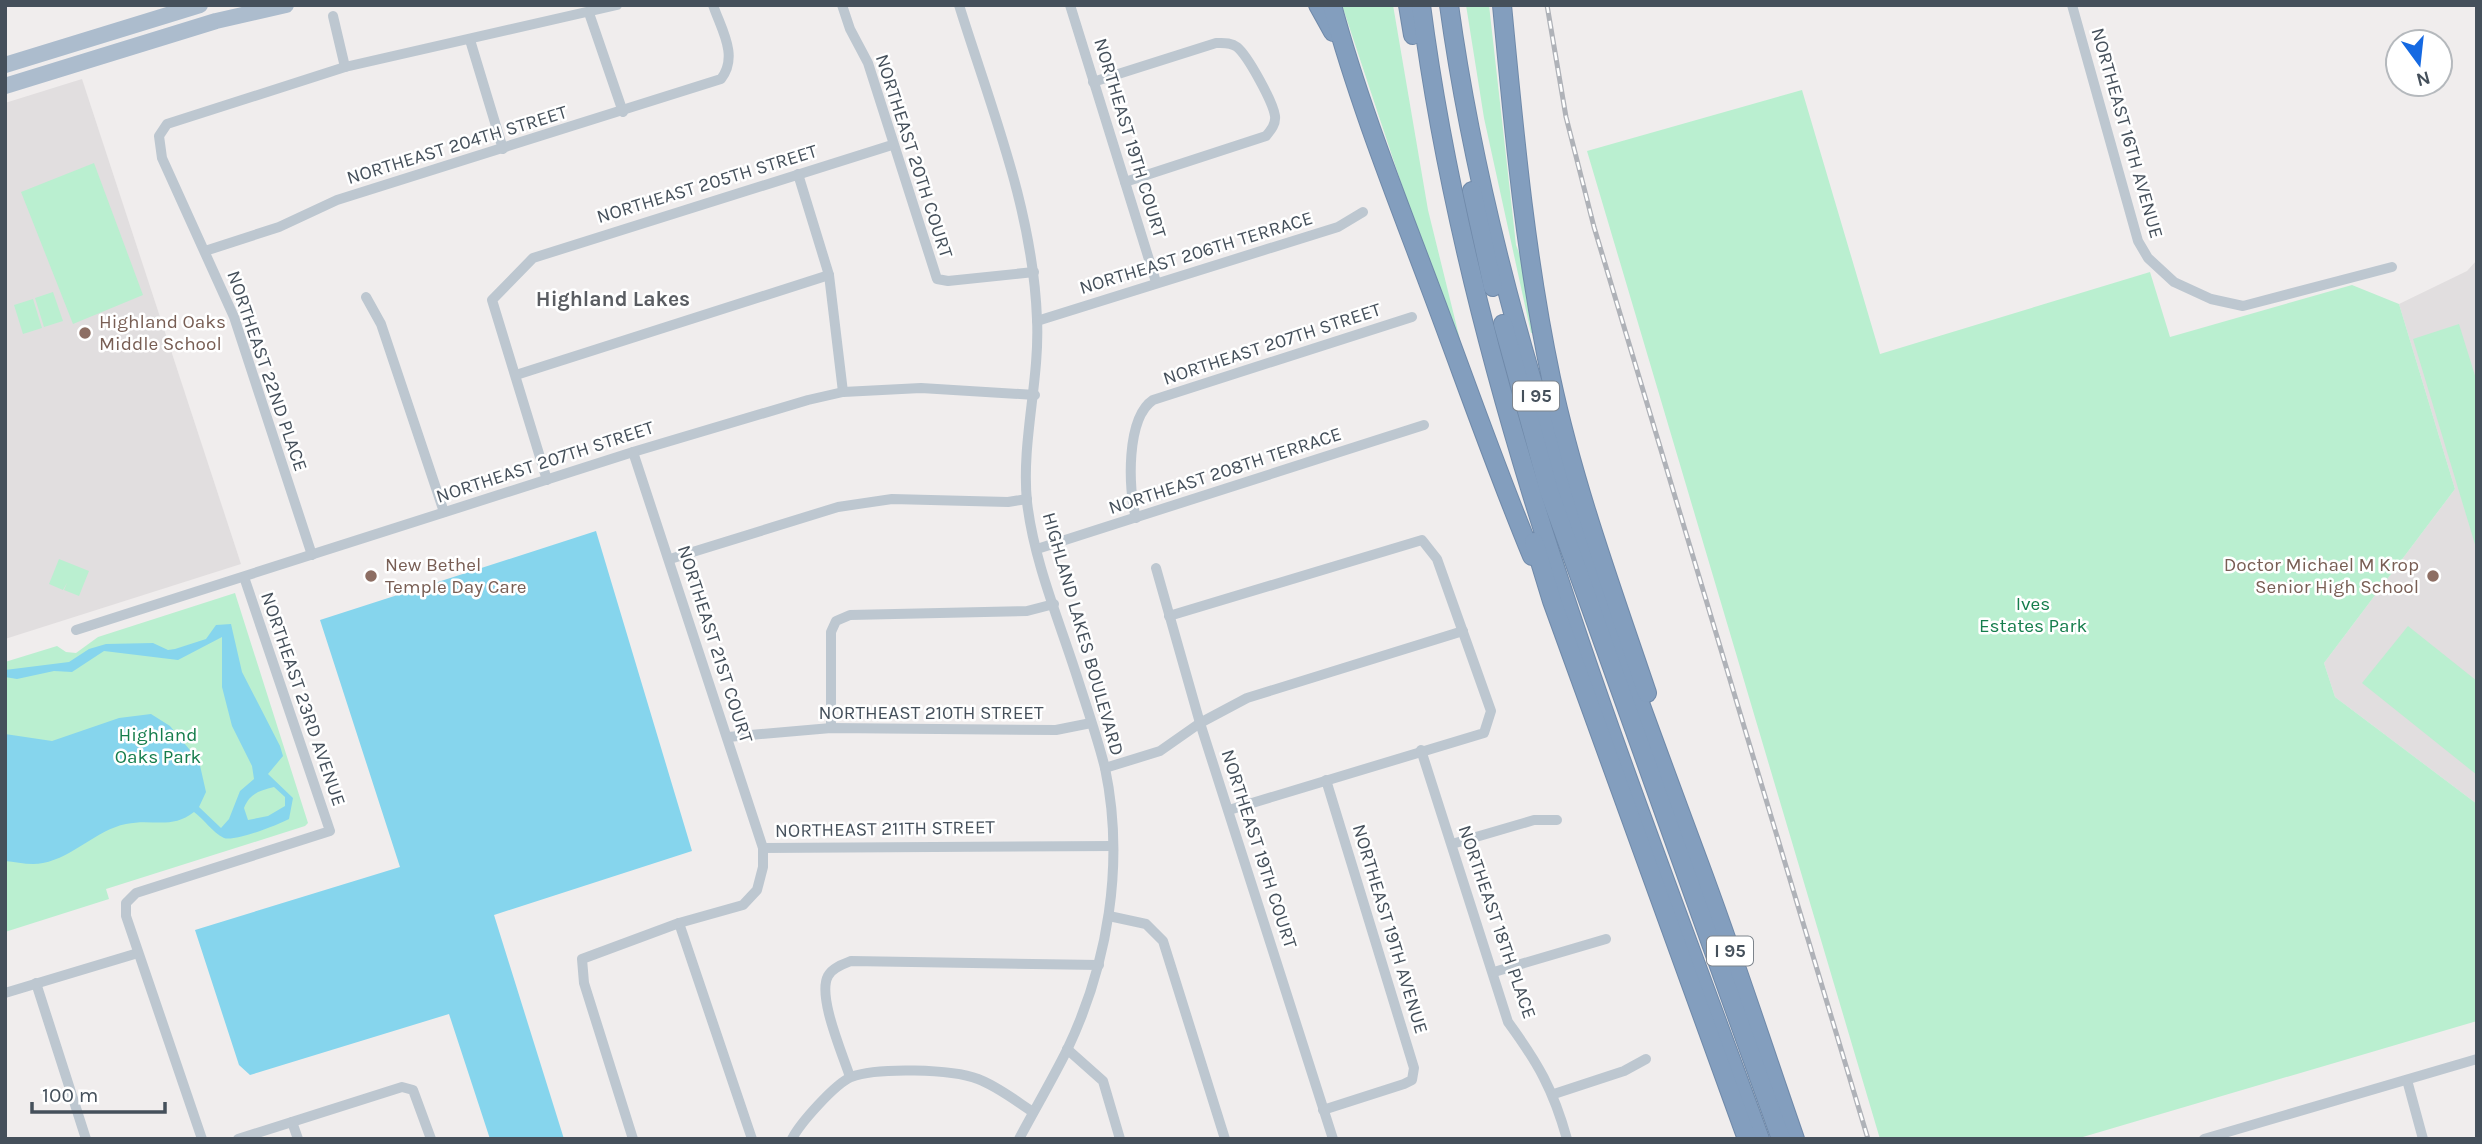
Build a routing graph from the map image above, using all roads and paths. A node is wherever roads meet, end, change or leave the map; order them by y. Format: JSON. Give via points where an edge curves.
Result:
{"nodes":[{"id":1,"x":200,"y":5,"type":"edge"},
{"id":2,"x":286,"y":5,"type":"edge"},
{"id":3,"x":617,"y":5,"type":"edge"},
{"id":4,"x":713,"y":5,"type":"edge"},
{"id":5,"x":842,"y":5,"type":"edge"},
{"id":6,"x":959,"y":5,"type":"edge"},
{"id":7,"x":1070,"y":5,"type":"edge"},
{"id":8,"x":1318,"y":5,"type":"edge"},
{"id":9,"x":1332,"y":5,"type":"edge"},
{"id":10,"x":1408,"y":5,"type":"edge"},
{"id":11,"x":1421,"y":5,"type":"edge"},
{"id":12,"x":1438,"y":5,"type":"edge"},
{"id":13,"x":1449,"y":5,"type":"edge"},
{"id":14,"x":1502,"y":5,"type":"edge"},
{"id":15,"x":2076,"y":6,"type":"edge"},
{"id":16,"x":590,"y":13,"type":"junction"},
{"id":17,"x":333,"y":16,"type":"dead end"},
{"id":18,"x":471,"y":40,"type":"junction"},
{"id":19,"x":1345,"y":53,"type":"junction"},
{"id":20,"x":5,"y":65,"type":"edge"},
{"id":21,"x":345,"y":67,"type":"junction"},
{"id":22,"x":1093,"y":82,"type":"junction"},
{"id":23,"x":5,"y":86,"type":"edge"},
{"id":24,"x":623,"y":112,"type":"junction"},
{"id":25,"x":892,"y":145,"type":"junction"},
{"id":26,"x":503,"y":149,"type":"junction"},
{"id":27,"x":798,"y":174,"type":"junction"},
{"id":28,"x":1125,"y":182,"type":"junction"},
{"id":29,"x":1363,"y":212,"type":"dead end"},
{"id":30,"x":205,"y":250,"type":"junction"},
{"id":31,"x":2392,"y":267,"type":"dead end"},
{"id":32,"x":1034,"y":272,"type":"junction"},
{"id":33,"x":829,"y":275,"type":"junction"},
{"id":34,"x":1157,"y":282,"type":"junction"},
{"id":35,"x":366,"y":297,"type":"dead end"},
{"id":36,"x":1412,"y":317,"type":"dead end"},
{"id":37,"x":1037,"y":321,"type":"junction"},
{"id":38,"x":516,"y":375,"type":"junction"},
{"id":39,"x":843,"y":392,"type":"junction"},
{"id":40,"x":1035,"y":395,"type":"junction"},
{"id":41,"x":1424,"y":425,"type":"dead end"},
{"id":42,"x":634,"y":452,"type":"junction"},
{"id":43,"x":547,"y":480,"type":"junction"},
{"id":44,"x":1027,"y":499,"type":"junction"},
{"id":45,"x":444,"y":512,"type":"junction"},
{"id":46,"x":1136,"y":518,"type":"junction"},
{"id":47,"x":1037,"y":549,"type":"junction"},
{"id":48,"x":312,"y":555,"type":"junction"},
{"id":49,"x":670,"y":559,"type":"junction"},
{"id":50,"x":1156,"y":568,"type":"dead end"},
{"id":51,"x":244,"y":577,"type":"junction"},
{"id":52,"x":1552,"y":601,"type":"junction"},
{"id":53,"x":1054,"y":604,"type":"junction"},
{"id":54,"x":1169,"y":616,"type":"junction"},
{"id":55,"x":76,"y":630,"type":"dead end"},
{"id":56,"x":1463,"y":631,"type":"junction"},
{"id":57,"x":1091,"y":723,"type":"junction"},
{"id":58,"x":1200,"y":723,"type":"junction"},
{"id":59,"x":831,"y":728,"type":"junction"},
{"id":60,"x":728,"y":737,"type":"junction"},
{"id":61,"x":1421,"y":750,"type":"junction"},
{"id":62,"x":1661,"y":765,"type":"junction"},
{"id":63,"x":1105,"y":768,"type":"junction"},
{"id":64,"x":1326,"y":780,"type":"junction"},
{"id":65,"x":1229,"y":810,"type":"junction"},
{"id":66,"x":1557,"y":820,"type":"dead end"},
{"id":67,"x":1452,"y":844,"type":"junction"},
{"id":68,"x":1113,"y":846,"type":"junction"},
{"id":69,"x":763,"y":848,"type":"junction"},
{"id":70,"x":1110,"y":916,"type":"junction"},
{"id":71,"x":679,"y":923,"type":"junction"},
{"id":72,"x":1605,"y":939,"type":"dead end"},
{"id":73,"x":138,"y":953,"type":"junction"},
{"id":74,"x":1099,"y":965,"type":"junction"},
{"id":75,"x":1493,"y":972,"type":"junction"},
{"id":76,"x":36,"y":983,"type":"junction"},
{"id":77,"x":5,"y":993,"type":"edge"},
{"id":78,"x":1068,"y":1049,"type":"junction"},
{"id":79,"x":1646,"y":1059,"type":"dead end"},
{"id":80,"x":2477,"y":1059,"type":"edge"},
{"id":81,"x":850,"y":1077,"type":"junction"},
{"id":82,"x":2407,"y":1080,"type":"junction"},
{"id":83,"x":1554,"y":1094,"type":"junction"},
{"id":84,"x":1323,"y":1110,"type":"junction"},
{"id":85,"x":1033,"y":1112,"type":"junction"},
{"id":86,"x":292,"y":1122,"type":"junction"},
{"id":87,"x":86,"y":1139,"type":"edge"},
{"id":88,"x":202,"y":1139,"type":"edge"},
{"id":89,"x":238,"y":1139,"type":"edge"},
{"id":90,"x":298,"y":1139,"type":"edge"},
{"id":91,"x":430,"y":1139,"type":"edge"},
{"id":92,"x":633,"y":1139,"type":"edge"},
{"id":93,"x":752,"y":1139,"type":"edge"},
{"id":94,"x":792,"y":1139,"type":"edge"},
{"id":95,"x":1019,"y":1139,"type":"edge"},
{"id":96,"x":1120,"y":1139,"type":"edge"},
{"id":97,"x":1225,"y":1139,"type":"edge"},
{"id":98,"x":1333,"y":1139,"type":"edge"},
{"id":99,"x":1567,"y":1139,"type":"edge"},
{"id":100,"x":1746,"y":1139,"type":"edge"},
{"id":101,"x":1760,"y":1139,"type":"edge"},
{"id":102,"x":1781,"y":1139,"type":"edge"},
{"id":103,"x":1795,"y":1139,"type":"edge"},
{"id":104,"x":2203,"y":1139,"type":"edge"},
{"id":105,"x":2423,"y":1139,"type":"edge"}],
"edges":[{"from":1,"to":20,"type":"main road"},
{"from":2,"to":23,"type":"main road","via":[[216,21]]},
{"from":3,"to":16,"type":"street"},
{"from":4,"to":24,"type":"street","name":"NORTHEAST 204TH STREET","via":[[729,50],[730,68],[721,79]]},
{"from":5,"to":25,"type":"street","name":"NORTHEAST 20TH COURT","via":[[868,63]]},
{"from":6,"to":32,"type":"street","name":"HIGHLAND LAKES BOULEVARD","via":[[1016,185]]},
{"from":7,"to":22,"type":"street","name":"NORTHEAST 19TH COURT"},
{"from":8,"to":19,"type":"highway"},
{"from":9,"to":19,"type":"highway"},
{"from":10,"to":52,"type":"highway","number":"I 95","via":[[1464,294]]},
{"from":11,"to":101,"type":"highway","via":[[1453,196],[1493,367],[1534,505]]},
{"from":12,"to":102,"type":"highway","via":[[1481,237],[1549,491]]},
{"from":13,"to":62,"type":"highway","number":"I 95","via":[[1513,321],[1587,561]]},
{"from":14,"to":62,"type":"highway","via":[[1524,221],[1551,380],[1590,526],[1655,716]]},
{"from":15,"to":31,"type":"street","name":"NORTHEAST 16TH AVENUE","via":[[2138,241],[2160,272],[2196,293],[2243,306]]},
{"from":16,"to":18,"type":"street"},
{"from":16,"to":24,"type":"street"},
{"from":17,"to":21,"type":"street"},
{"from":18,"to":21,"type":"street"},
{"from":18,"to":26,"type":"street"},
{"from":19,"to":52,"type":"highway","via":[[1480,429]]},
{"from":21,"to":30,"type":"street","name":"NORTHEAST 22ND PLACE","via":[[167,124],[159,136],[162,158]]},
{"from":22,"to":28,"type":"street","name":"NORTHEAST 19TH COURT"},
{"from":22,"to":28,"type":"street","via":[[1216,43],[1229,43],[1238,47],[1256,75],[1275,115],[1266,136]]},
{"from":24,"to":26,"type":"street","name":"NORTHEAST 204TH STREET"},
{"from":25,"to":27,"type":"street","name":"NORTHEAST 205TH STREET"},
{"from":25,"to":32,"type":"street","name":"NORTHEAST 20TH COURT","via":[[937,279]]},
{"from":26,"to":30,"type":"street","name":"NORTHEAST 204TH STREET","via":[[337,200],[279,227]]},
{"from":27,"to":33,"type":"street"},
{"from":27,"to":38,"type":"street","name":"NORTHEAST 205TH STREET","via":[[533,258],[492,300]]},
{"from":28,"to":34,"type":"street","name":"NORTHEAST 19TH COURT"},
{"from":29,"to":34,"type":"street","name":"NORTHEAST 206TH TERRACE","via":[[1338,227]]},
{"from":30,"to":48,"type":"street","name":"NORTHEAST 22ND PLACE","via":[[234,317]]},
{"from":32,"to":37,"type":"street","name":"HIGHLAND LAKES BOULEVARD"},
{"from":33,"to":38,"type":"street"},
{"from":33,"to":39,"type":"street"},
{"from":34,"to":37,"type":"street","name":"NORTHEAST 206TH TERRACE"},
{"from":35,"to":45,"type":"street","via":[[381,324]]},
{"from":36,"to":46,"type":"street","name":"NORTHEAST 207TH STREET","via":[[1144,406],[1132,457]]},
{"from":37,"to":40,"type":"street","name":"HIGHLAND LAKES BOULEVARD"},
{"from":38,"to":43,"type":"street"},
{"from":39,"to":40,"type":"street","name":"NORTHEAST 207TH STREET","via":[[921,388]]},
{"from":39,"to":42,"type":"street","name":"NORTHEAST 207TH STREET"},
{"from":40,"to":44,"type":"street","name":"HIGHLAND LAKES BOULEVARD"},
{"from":41,"to":46,"type":"street","name":"NORTHEAST 208TH TERRACE"},
{"from":42,"to":43,"type":"street","name":"NORTHEAST 207TH STREET"},
{"from":42,"to":49,"type":"street","name":"NORTHEAST 21ST COURT"},
{"from":43,"to":45,"type":"street","name":"NORTHEAST 207TH STREET"},
{"from":44,"to":47,"type":"street","name":"HIGHLAND LAKES BOULEVARD"},
{"from":44,"to":49,"type":"street","via":[[892,499],[838,506]]},
{"from":45,"to":48,"type":"street","name":"NORTHEAST 207TH STREET"},
{"from":46,"to":47,"type":"street","name":"NORTHEAST 208TH TERRACE"},
{"from":47,"to":53,"type":"street","name":"HIGHLAND LAKES BOULEVARD"},
{"from":48,"to":51,"type":"street","name":"NORTHEAST 207TH STREET"},
{"from":49,"to":60,"type":"street","name":"NORTHEAST 21ST COURT"},
{"from":50,"to":54,"type":"street","name":"NORTHEAST 19TH COURT"},
{"from":51,"to":55,"type":"street","name":"NORTHEAST 207TH STREET"},
{"from":51,"to":73,"type":"street","name":"NORTHEAST 23RD AVENUE","via":[[330,831],[128,899],[127,916]]},
{"from":52,"to":100,"type":"highway","number":"I 95"},
{"from":53,"to":57,"type":"street","name":"HIGHLAND LAKES BOULEVARD"},
{"from":53,"to":59,"type":"street","via":[[1027,611],[850,615],[836,621],[831,632]]},
{"from":54,"to":56,"type":"street","via":[[1422,540],[1437,559]]},
{"from":54,"to":58,"type":"street","name":"NORTHEAST 19TH COURT"},
{"from":56,"to":58,"type":"street","via":[[1247,698]]},
{"from":56,"to":61,"type":"street","via":[[1492,711],[1484,733]]},
{"from":57,"to":59,"type":"street","name":"NORTHEAST 210TH STREET","via":[[1056,730]]},
{"from":57,"to":63,"type":"street","name":"HIGHLAND LAKES BOULEVARD"},
{"from":58,"to":63,"type":"street","via":[[1160,751]]},
{"from":58,"to":65,"type":"street","name":"NORTHEAST 19TH COURT"},
{"from":59,"to":60,"type":"street","name":"NORTHEAST 210TH STREET"},
{"from":60,"to":69,"type":"street","name":"NORTHEAST 21ST COURT"},
{"from":61,"to":64,"type":"street"},
{"from":61,"to":67,"type":"street","name":"NORTHEAST 18TH PLACE"},
{"from":62,"to":103,"type":"highway","number":"I 95"},
{"from":63,"to":68,"type":"street","name":"HIGHLAND LAKES BOULEVARD"},
{"from":64,"to":65,"type":"street"},
{"from":64,"to":84,"type":"street","name":"NORTHEAST 19TH AVENUE","via":[[1414,1068],[1412,1080],[1404,1084]]},
{"from":65,"to":84,"type":"street","name":"NORTHEAST 19TH COURT"},
{"from":66,"to":67,"type":"street","via":[[1534,820]]},
{"from":67,"to":75,"type":"street","name":"NORTHEAST 18TH PLACE"},
{"from":68,"to":69,"type":"street","name":"NORTHEAST 211TH STREET"},
{"from":68,"to":70,"type":"street","name":"HIGHLAND LAKES BOULEVARD"},
{"from":69,"to":71,"type":"street","name":"NORTHEAST 211TH STREET","via":[[757,890],[743,905]]},
{"from":70,"to":74,"type":"street","name":"HIGHLAND LAKES BOULEVARD"},
{"from":70,"to":97,"type":"street","via":[[1146,924],[1163,941]]},
{"from":71,"to":92,"type":"street","name":"NORTHEAST 211TH STREET","via":[[583,959],[584,984]]},
{"from":71,"to":93,"type":"street"},
{"from":72,"to":75,"type":"street"},
{"from":73,"to":76,"type":"street"},
{"from":73,"to":88,"type":"street"},
{"from":74,"to":78,"type":"street","name":"HIGHLAND LAKES BOULEVARD"},
{"from":74,"to":81,"type":"street","via":[[851,961],[828,975],[823,993]]},
{"from":75,"to":83,"type":"street","name":"NORTHEAST 18TH PLACE","via":[[1508,1022]]},
{"from":76,"to":77,"type":"street"},
{"from":76,"to":87,"type":"street"},
{"from":78,"to":85,"type":"street","name":"HIGHLAND LAKES BOULEVARD"},
{"from":78,"to":96,"type":"street","via":[[1103,1081]]},
{"from":79,"to":83,"type":"street"},
{"from":80,"to":82,"type":"street"},
{"from":81,"to":85,"type":"street","via":[[896,1071],[956,1072],[981,1080]]},
{"from":81,"to":94,"type":"street"},
{"from":82,"to":104,"type":"street"},
{"from":82,"to":105,"type":"street"},
{"from":83,"to":99,"type":"street","name":"NORTHEAST 18TH PLACE"},
{"from":84,"to":98,"type":"street","name":"NORTHEAST 19TH COURT"},
{"from":85,"to":95,"type":"street","name":"HIGHLAND LAKES BOULEVARD"},
{"from":86,"to":89,"type":"street"},
{"from":86,"to":90,"type":"street"},
{"from":86,"to":91,"type":"street","via":[[402,1087],[413,1090],[419,1101]]}]}
